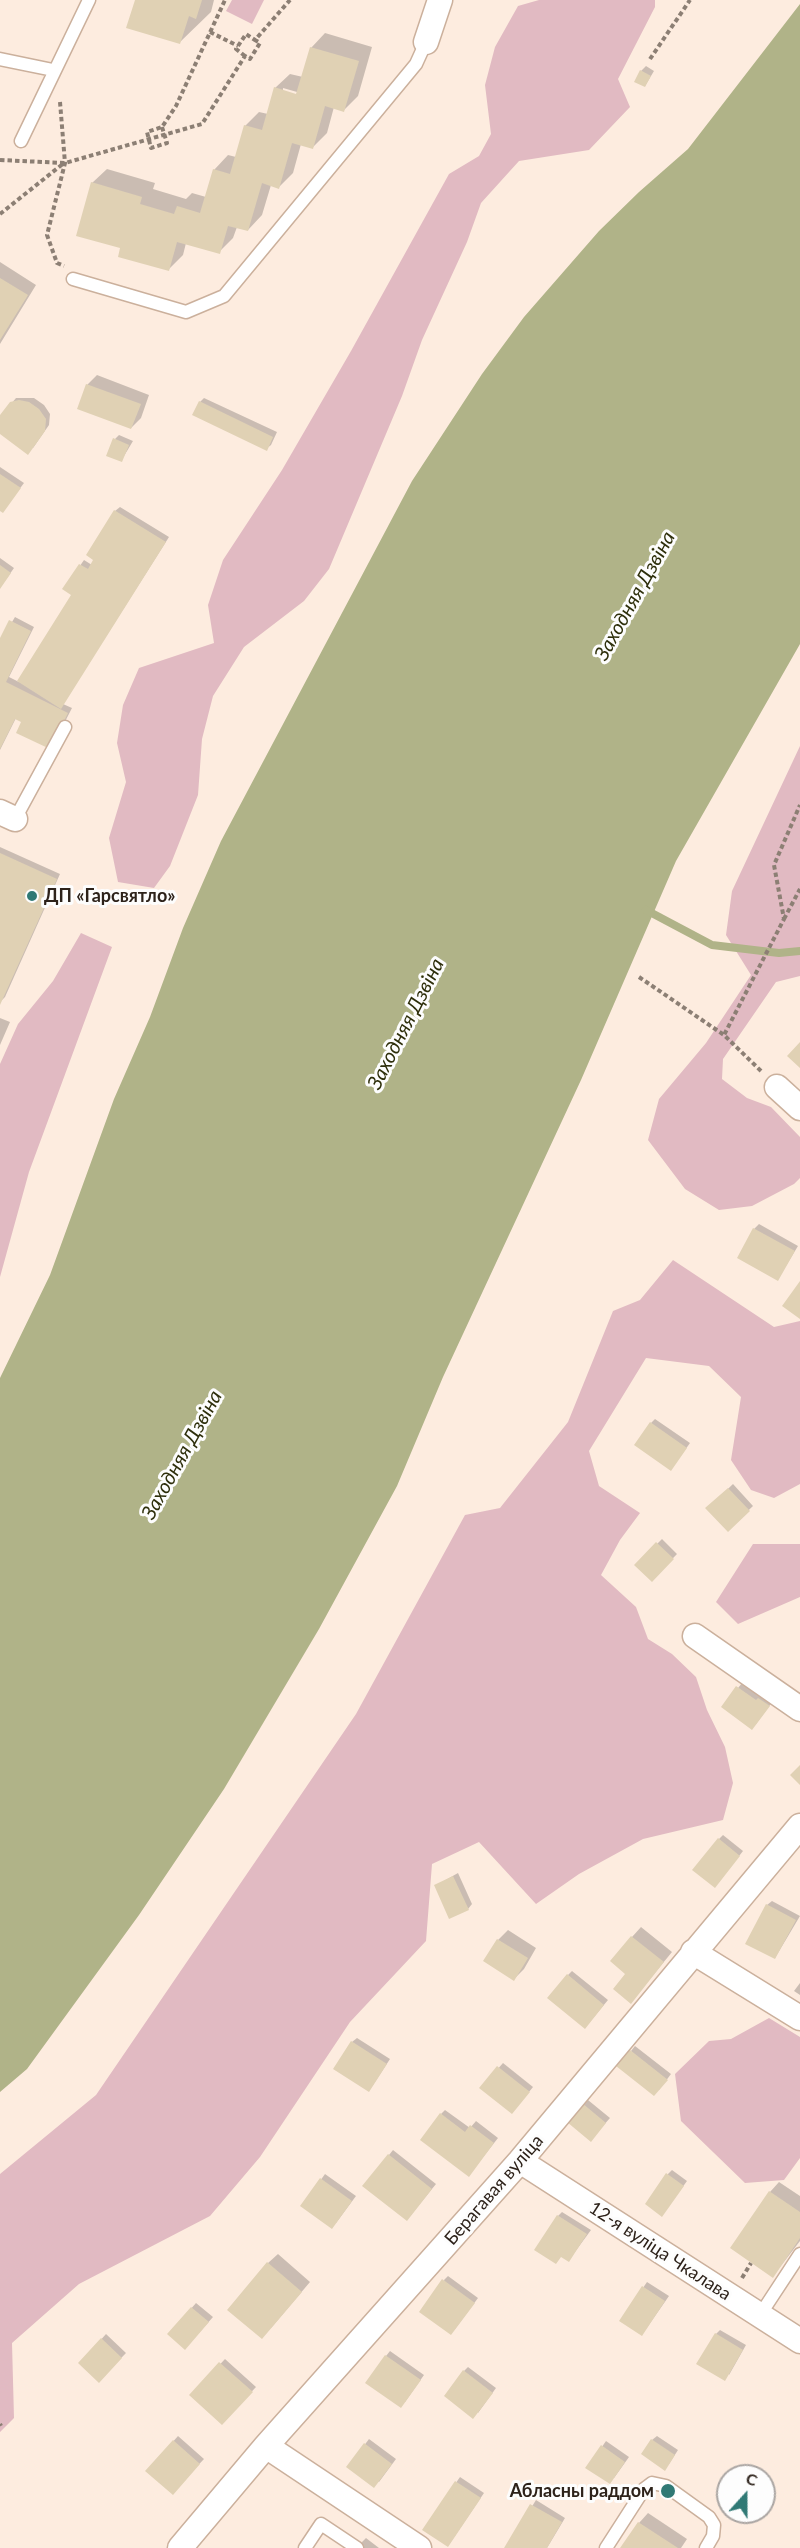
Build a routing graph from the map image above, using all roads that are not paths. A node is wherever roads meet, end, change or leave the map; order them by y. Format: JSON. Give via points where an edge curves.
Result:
{"nodes":[{"id":1,"x":89,"y":0,"type":"edge"},
{"id":2,"x":440,"y":0,"type":"edge"},
{"id":3,"x":426,"y":42,"type":"joint"},
{"id":4,"x":0,"y":59,"type":"edge"},
{"id":5,"x":53,"y":70,"type":"junction"},
{"id":6,"x":21,"y":141,"type":"dead end"},
{"id":7,"x":73,"y":279,"type":"dead end"},
{"id":8,"x":65,"y":727,"type":"dead end"},
{"id":9,"x":8,"y":816,"type":"edge"},
{"id":10,"x":777,"y":1087,"type":"road end"},
{"id":11,"x":800,"y":1108,"type":"edge"},
{"id":12,"x":695,"y":1636,"type":"dead end"},
{"id":13,"x":800,"y":1709,"type":"edge"},
{"id":14,"x":800,"y":1826,"type":"edge"},
{"id":15,"x":693,"y":1952,"type":"junction"},
{"id":16,"x":800,"y":2018,"type":"edge"},
{"id":17,"x":520,"y":2161,"type":"junction"},
{"id":18,"x":800,"y":2254,"type":"edge"},
{"id":19,"x":760,"y":2315,"type":"junction"},
{"id":20,"x":800,"y":2341,"type":"edge"},
{"id":21,"x":266,"y":2446,"type":"junction"},
{"id":22,"x":189,"y":2545,"type":"edge"},
{"id":23,"x":305,"y":2548,"type":"edge"},
{"id":24,"x":357,"y":2548,"type":"edge"},
{"id":25,"x":419,"y":2548,"type":"edge"},
{"id":26,"x":606,"y":2548,"type":"edge"},
{"id":27,"x":706,"y":2548,"type":"edge"}],
"edges":[{"from":1,"to":5,"type":"lane"},
{"from":2,"to":3,"type":"street"},
{"from":3,"to":7,"type":"lane","via":[[416,64],[224,296],[186,312]]},
{"from":4,"to":5,"type":"lane"},
{"from":5,"to":6,"type":"lane"},
{"from":8,"to":9,"type":"lane"},
{"from":10,"to":11,"type":"street"},
{"from":12,"to":13,"type":"street"},
{"from":14,"to":15,"type":"street","name":"Берагавая вуліца"},
{"from":15,"to":16,"type":"street"},
{"from":15,"to":17,"type":"street","name":"Берагавая вуліца"},
{"from":17,"to":19,"type":"street","name":"12-я вуліца Чкалава"},
{"from":17,"to":21,"type":"street","name":"Берагавая вуліца"},
{"from":18,"to":19,"type":"lane"},
{"from":19,"to":20,"type":"street","name":"12-я вуліца Чкалава"},
{"from":21,"to":22,"type":"street","name":"Берагавая вуліца"},
{"from":21,"to":25,"type":"street"},
{"from":23,"to":24,"type":"lane","via":[[321,2524]]},
{"from":26,"to":27,"type":"lane","via":[[644,2489],[652,2483],[666,2486],[709,2517],[714,2525],[713,2536]]}]}
